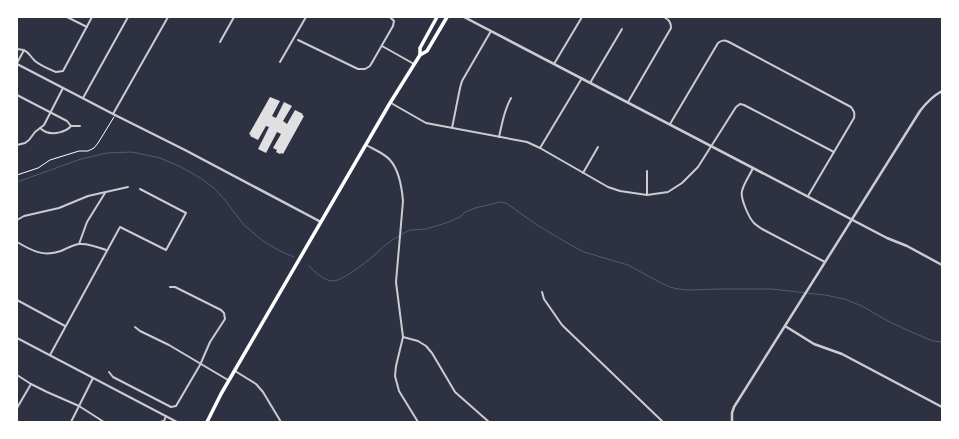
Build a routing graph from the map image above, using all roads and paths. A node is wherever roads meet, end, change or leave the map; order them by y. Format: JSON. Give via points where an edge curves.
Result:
{"nodes":[{"id":1,"x":67,"y":17,"type":"edge"},
{"id":2,"x":92,"y":17,"type":"edge"},
{"id":3,"x":128,"y":17,"type":"edge"},
{"id":4,"x":168,"y":17,"type":"edge"},
{"id":5,"x":234,"y":17,"type":"edge"},
{"id":6,"x":306,"y":17,"type":"edge"},
{"id":7,"x":390,"y":17,"type":"edge"},
{"id":8,"x":437,"y":17,"type":"edge"},
{"id":9,"x":447,"y":17,"type":"edge"},
{"id":10,"x":464,"y":17,"type":"edge"},
{"id":11,"x":582,"y":17,"type":"edge"},
{"id":12,"x":664,"y":17,"type":"edge"},
{"id":13,"x":86,"y":27,"type":"junction"},
{"id":14,"x":622,"y":29,"type":"dead end"},
{"id":15,"x":491,"y":31,"type":"junction"},
{"id":16,"x":298,"y":40,"type":"dead end"},
{"id":17,"x":220,"y":42,"type":"dead end"},
{"id":18,"x":382,"y":46,"type":"junction"},
{"id":19,"x":17,"y":50,"type":"edge"},
{"id":20,"x":24,"y":50,"type":"junction"},
{"id":21,"x":420,"y":55,"type":"junction"},
{"id":22,"x":280,"y":62,"type":"dead end"},
{"id":23,"x":17,"y":63,"type":"edge"},
{"id":24,"x":414,"y":64,"type":"junction"},
{"id":25,"x":554,"y":64,"type":"junction"},
{"id":26,"x":582,"y":78,"type":"junction"},
{"id":27,"x":590,"y":83,"type":"junction"},
{"id":28,"x":63,"y":88,"type":"junction"},
{"id":29,"x":942,"y":91,"type":"edge"},
{"id":30,"x":17,"y":95,"type":"edge"},
{"id":31,"x":83,"y":98,"type":"junction"},
{"id":32,"x":511,"y":98,"type":"dead end"},
{"id":33,"x":628,"y":102,"type":"junction"},
{"id":34,"x":390,"y":103,"type":"junction"},
{"id":35,"x":50,"y":112,"type":"junction"},
{"id":36,"x":114,"y":115,"type":"junction"},
{"id":37,"x":670,"y":124,"type":"junction"},
{"id":38,"x":71,"y":126,"type":"junction"},
{"id":39,"x":80,"y":126,"type":"dead end"},
{"id":40,"x":40,"y":128,"type":"junction"},
{"id":41,"x":452,"y":128,"type":"junction"},
{"id":42,"x":499,"y":138,"type":"junction"},
{"id":43,"x":17,"y":145,"type":"edge"},
{"id":44,"x":366,"y":145,"type":"junction"},
{"id":45,"x":711,"y":146,"type":"junction"},
{"id":46,"x":598,"y":147,"type":"dead end"},
{"id":47,"x":540,"y":148,"type":"junction"},
{"id":48,"x":834,"y":152,"type":"junction"},
{"id":49,"x":753,"y":168,"type":"junction"},
{"id":50,"x":647,"y":170,"type":"dead end"},
{"id":51,"x":583,"y":173,"type":"junction"},
{"id":52,"x":17,"y":175,"type":"edge"},
{"id":53,"x":128,"y":187,"type":"dead end"},
{"id":54,"x":140,"y":189,"type":"dead end"},
{"id":55,"x":105,"y":193,"type":"junction"},
{"id":56,"x":647,"y":195,"type":"junction"},
{"id":57,"x":808,"y":196,"type":"junction"},
{"id":58,"x":852,"y":219,"type":"junction"},
{"id":59,"x":17,"y":220,"type":"edge"},
{"id":60,"x":321,"y":222,"type":"junction"},
{"id":61,"x":17,"y":242,"type":"edge"},
{"id":62,"x":79,"y":244,"type":"junction"},
{"id":63,"x":107,"y":250,"type":"junction"},
{"id":64,"x":825,"y":262,"type":"junction"},
{"id":65,"x":942,"y":265,"type":"edge"},
{"id":66,"x":170,"y":287,"type":"dead end"},
{"id":67,"x":542,"y":292,"type":"dead end"},
{"id":68,"x":17,"y":300,"type":"edge"},
{"id":69,"x":66,"y":326,"type":"junction"},
{"id":70,"x":785,"y":326,"type":"junction"},
{"id":71,"x":135,"y":327,"type":"dead end"},
{"id":72,"x":403,"y":337,"type":"junction"},
{"id":73,"x":17,"y":338,"type":"edge"},
{"id":74,"x":50,"y":355,"type":"junction"},
{"id":75,"x":200,"y":365,"type":"junction"},
{"id":76,"x":235,"y":371,"type":"junction"},
{"id":77,"x":109,"y":372,"type":"dead end"},
{"id":78,"x":17,"y":375,"type":"edge"},
{"id":79,"x":94,"y":378,"type":"junction"},
{"id":80,"x":229,"y":381,"type":"junction"},
{"id":81,"x":31,"y":384,"type":"junction"},
{"id":82,"x":79,"y":406,"type":"junction"},
{"id":83,"x":942,"y":407,"type":"edge"},
{"id":84,"x":17,"y":408,"type":"edge"},
{"id":85,"x":166,"y":416,"type":"junction"},
{"id":86,"x":164,"y":421,"type":"edge"},
{"id":87,"x":71,"y":422,"type":"edge"},
{"id":88,"x":104,"y":422,"type":"edge"},
{"id":89,"x":160,"y":422,"type":"edge"},
{"id":90,"x":177,"y":422,"type":"edge"},
{"id":91,"x":207,"y":422,"type":"edge"},
{"id":92,"x":281,"y":422,"type":"edge"},
{"id":93,"x":418,"y":422,"type":"edge"},
{"id":94,"x":489,"y":422,"type":"edge"},
{"id":95,"x":663,"y":422,"type":"edge"},
{"id":96,"x":732,"y":422,"type":"edge"}],
"edges":[{"from":1,"to":13,"type":"street"},
{"from":2,"to":13,"type":"street"},
{"from":3,"to":31,"type":"street"},
{"from":4,"to":36,"type":"street"},
{"from":5,"to":17,"type":"street"},
{"from":6,"to":22,"type":"street"},
{"from":7,"to":18,"type":"street","via":[[394,21],[394,26]]},
{"from":8,"to":21,"type":"main road","via":[[420,48]]},
{"from":9,"to":21,"type":"main road","via":[[427,51]]},
{"from":10,"to":15,"type":"street"},
{"from":11,"to":25,"type":"street"},
{"from":12,"to":33,"type":"street","via":[[671,23],[671,28]]},
{"from":13,"to":20,"type":"street","via":[[63,70],[56,72],[42,65]]},
{"from":14,"to":27,"type":"street"},
{"from":15,"to":25,"type":"street"},
{"from":15,"to":41,"type":"street","via":[[462,81]]},
{"from":16,"to":18,"type":"street","via":[[358,69],[370,66]]},
{"from":18,"to":24,"type":"street"},
{"from":19,"to":20,"type":"street"},
{"from":20,"to":23,"type":"street"},
{"from":21,"to":24,"type":"main road"},
{"from":23,"to":28,"type":"street"},
{"from":24,"to":34,"type":"main road"},
{"from":25,"to":26,"type":"street"},
{"from":26,"to":27,"type":"street"},
{"from":26,"to":47,"type":"street"},
{"from":27,"to":33,"type":"street"},
{"from":28,"to":31,"type":"street"},
{"from":28,"to":35,"type":"street"},
{"from":29,"to":58,"type":"street","via":[[920,111]]},
{"from":30,"to":35,"type":"street"},
{"from":31,"to":36,"type":"street"},
{"from":32,"to":42,"type":"street","via":[[504,114]]},
{"from":33,"to":37,"type":"street"},
{"from":34,"to":41,"type":"street","via":[[426,123]]},
{"from":34,"to":44,"type":"main road"},
{"from":35,"to":38,"type":"street"},
{"from":35,"to":40,"type":"street"},
{"from":36,"to":52,"type":"path","via":[[94,148],[50,160],[38,168]]},
{"from":36,"to":60,"type":"street"},
{"from":37,"to":45,"type":"street"},
{"from":37,"to":48,"type":"street","via":[[718,43],[725,41],[854,110],[854,118]]},
{"from":38,"to":39,"type":"street"},
{"from":38,"to":40,"type":"street","via":[[54,133],[44,132]]},
{"from":40,"to":43,"type":"street","via":[[25,143]]},
{"from":41,"to":42,"type":"street"},
{"from":42,"to":47,"type":"street","via":[[526,142]]},
{"from":44,"to":60,"type":"main road"},
{"from":44,"to":72,"type":"street","via":[[390,160],[396,169],[402,190],[396,282]]},
{"from":45,"to":48,"type":"street","via":[[740,104]]},
{"from":45,"to":49,"type":"street"},
{"from":45,"to":56,"type":"street","via":[[698,167],[682,183],[668,192]]},
{"from":46,"to":51,"type":"street"},
{"from":47,"to":51,"type":"street"},
{"from":48,"to":57,"type":"street"},
{"from":49,"to":57,"type":"street"},
{"from":49,"to":64,"type":"street","via":[[741,194],[750,218],[762,229]]},
{"from":50,"to":56,"type":"street"},
{"from":51,"to":56,"type":"street","via":[[608,187]]},
{"from":53,"to":55,"type":"street"},
{"from":54,"to":63,"type":"street","via":[[186,213],[166,250],[120,227]]},
{"from":55,"to":59,"type":"street","via":[[88,196]]},
{"from":55,"to":62,"type":"street","via":[[87,222]]},
{"from":57,"to":58,"type":"street"},
{"from":58,"to":64,"type":"street"},
{"from":58,"to":65,"type":"street"},
{"from":60,"to":76,"type":"main road"},
{"from":61,"to":62,"type":"street","via":[[46,254]]},
{"from":62,"to":63,"type":"street"},
{"from":63,"to":69,"type":"street"},
{"from":64,"to":70,"type":"street"},
{"from":66,"to":75,"type":"street","via":[[175,287],[221,310],[225,316]]},
{"from":67,"to":95,"type":"street","via":[[562,325]]},
{"from":68,"to":69,"type":"street"},
{"from":69,"to":74,"type":"street"},
{"from":70,"to":83,"type":"street","via":[[814,344],[842,354]]},
{"from":70,"to":96,"type":"street","via":[[734,407]]},
{"from":71,"to":75,"type":"street"},
{"from":72,"to":93,"type":"street","via":[[395,376],[399,391]]},
{"from":72,"to":94,"type":"street","via":[[426,346],[455,392]]},
{"from":73,"to":74,"type":"street"},
{"from":74,"to":79,"type":"street"},
{"from":75,"to":77,"type":"street","via":[[174,407],[113,377]]},
{"from":75,"to":80,"type":"street"},
{"from":76,"to":80,"type":"main road"},
{"from":76,"to":92,"type":"street","via":[[256,384]]},
{"from":78,"to":81,"type":"street"},
{"from":79,"to":82,"type":"street"},
{"from":79,"to":85,"type":"street"},
{"from":80,"to":91,"type":"main road"},
{"from":81,"to":82,"type":"street"},
{"from":81,"to":84,"type":"street"},
{"from":82,"to":87,"type":"street"},
{"from":82,"to":88,"type":"street"},
{"from":85,"to":86,"type":"street"},
{"from":85,"to":90,"type":"street"},
{"from":86,"to":89,"type":"street"}]}
